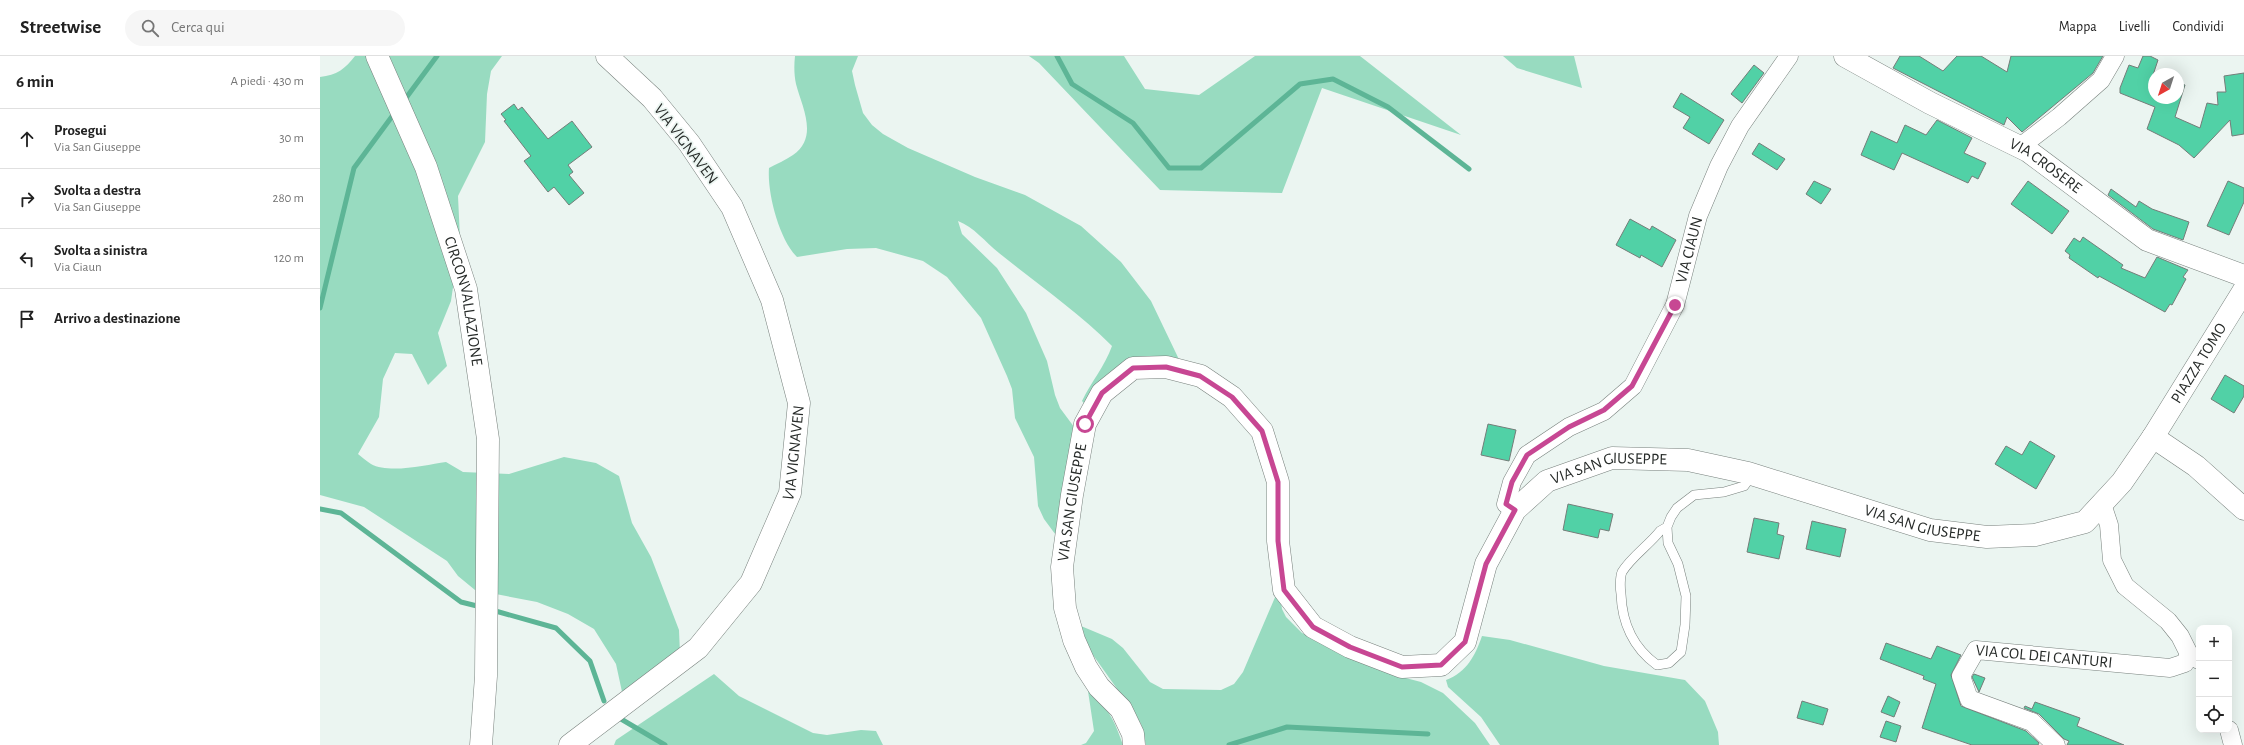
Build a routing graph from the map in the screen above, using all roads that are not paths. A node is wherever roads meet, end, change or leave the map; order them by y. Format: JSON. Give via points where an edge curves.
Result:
{"nodes":[{"id":1,"x":607,"y":56,"type":"edge"},
{"id":2,"x":1789,"y":56,"type":"edge"},
{"id":3,"x":1845,"y":56,"type":"edge"},
{"id":4,"x":2115,"y":56,"type":"edge"},
{"id":5,"x":380,"y":60,"type":"edge"},
{"id":6,"x":2020,"y":147,"type":"junction"},
{"id":7,"x":2244,"y":276,"type":"edge"},
{"id":8,"x":2244,"y":290,"type":"edge"},
{"id":9,"x":2153,"y":437,"type":"junction"},
{"id":10,"x":1752,"y":475,"type":"junction"},
{"id":11,"x":2102,"y":504,"type":"junction"},
{"id":12,"x":2244,"y":509,"type":"edge"},
{"id":13,"x":1515,"y":510,"type":"junction"},
{"id":14,"x":1667,"y":527,"type":"junction"},
{"id":15,"x":2194,"y":657,"type":"edge"},
{"id":16,"x":2230,"y":733,"type":"edge"},
{"id":17,"x":481,"y":745,"type":"edge"},
{"id":18,"x":570,"y":745,"type":"edge"},
{"id":19,"x":1134,"y":745,"type":"edge"},
{"id":20,"x":2056,"y":745,"type":"edge"},
{"id":21,"x":2233,"y":745,"type":"edge"}],
"edges":[{"from":1,"to":18,"type":"main road","name":"VIA VIGNAVEN","via":[[652,98],[689,144],[732,207],[772,300],[799,402],[790,493],[751,583],[698,648]]},
{"from":2,"to":13,"type":"street","name":"VIA CIAUN","via":[[1740,126],[1719,166],[1698,216],[1675,305],[1632,386],[1604,410],[1569,427],[1527,455],[1512,482],[1506,504]]},
{"from":3,"to":6,"type":"main road","name":"VIA CROSERE","via":[[1930,103]]},
{"from":4,"to":6,"type":"street","via":[[2101,80]]},
{"from":5,"to":17,"type":"main road","name":"CIRCONVALLAZIONE","via":[[426,167],[466,289],[488,439],[486,676]]},
{"from":6,"to":7,"type":"main road","name":"VIA CROSERE","via":[[2147,240]]},
{"from":8,"to":9,"type":"main road","name":"PIAZZA TOMO"},
{"from":9,"to":11,"type":"main road","name":"VIA SAN GIUSEPPE","via":[[2122,482]]},
{"from":9,"to":12,"type":"main road","via":[[2196,466]]},
{"from":10,"to":11,"type":"main road","name":"VIA SAN GIUSEPPE","via":[[1930,530],[1987,537],[2035,535],[2085,522]]},
{"from":10,"to":13,"type":"main road","name":"VIA SAN GIUSEPPE","via":[[1688,460],[1612,458],[1547,481]]},
{"from":10,"to":14,"type":"lane","via":[[1744,486],[1724,492],[1694,495],[1677,508]]},
{"from":11,"to":15,"type":"street","name":"VIA COL DEI CANTURI","via":[[2109,524],[2112,560],[2125,586],[2168,622]]},
{"from":13,"to":19,"type":"main road","name":"VIA SAN GIUSEPPE","via":[[1486,564],[1465,642],[1441,665],[1402,667],[1350,647],[1313,627],[1284,590],[1278,541],[1278,482],[1262,431],[1232,397],[1200,376],[1166,367],[1133,368],[1102,393],[1085,424],[1062,567],[1065,608],[1074,640],[1086,667],[1099,687],[1121,710],[1133,734]]},
{"from":14,"to":14,"type":"lane","via":[[1660,531],[1622,573],[1620,589],[1621,612],[1636,644],[1646,658],[1657,665],[1669,663],[1681,652],[1685,625],[1686,596],[1678,564],[1668,543]]},
{"from":15,"to":20,"type":"street","name":"VIA COL DEI CANTURI","via":[[2170,668],[1976,650],[1961,676],[1969,699],[2032,722]]},
{"from":16,"to":21,"type":"street"}]}
